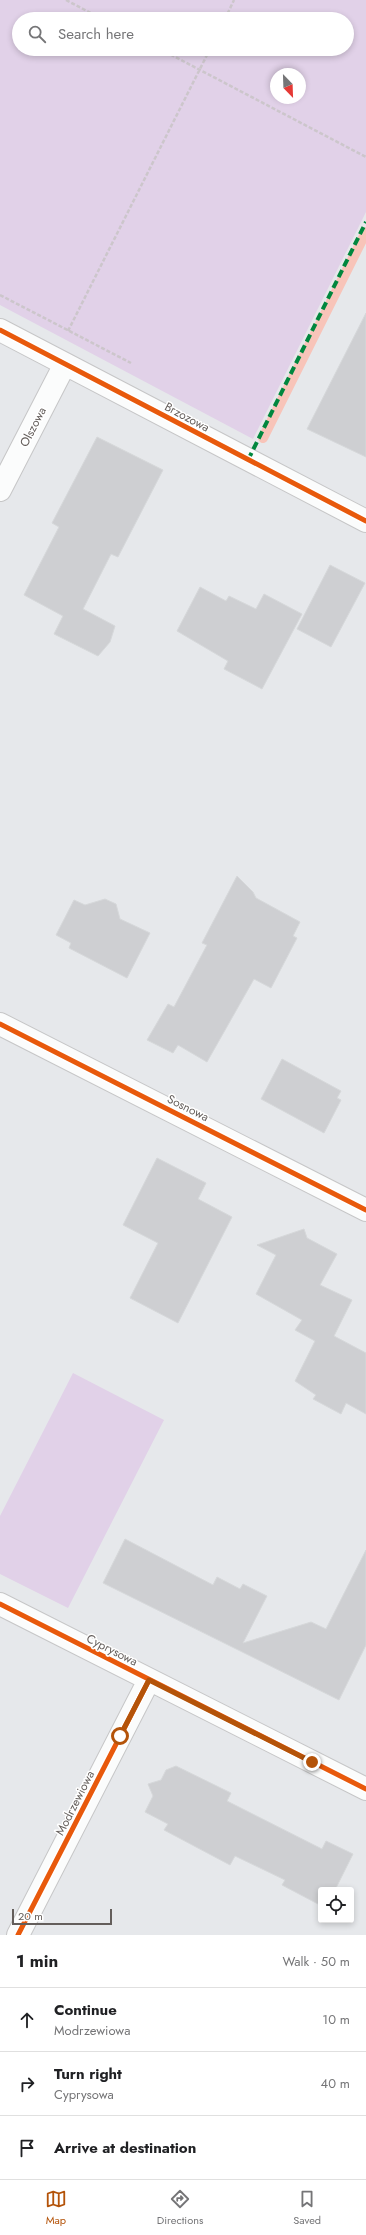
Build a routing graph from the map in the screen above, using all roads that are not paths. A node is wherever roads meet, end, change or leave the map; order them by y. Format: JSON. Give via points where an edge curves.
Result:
{"nodes":[{"id":1,"x":0,"y":330,"type":"edge"},
{"id":2,"x":65,"y":364,"type":"junction"},
{"id":3,"x":0,"y":490,"type":"edge"},
{"id":4,"x":366,"y":521,"type":"edge"},
{"id":5,"x":0,"y":1024,"type":"edge"},
{"id":6,"x":366,"y":1210,"type":"edge"},
{"id":7,"x":0,"y":1604,"type":"edge"},
{"id":8,"x":149,"y":1680,"type":"junction"},
{"id":9,"x":366,"y":1789,"type":"edge"},
{"id":10,"x":18,"y":1935,"type":"edge"}],
"edges":[{"from":1,"to":2,"type":"street","name":"Brzozowa"},
{"from":2,"to":3,"type":"street","name":"Olszowa"},
{"from":2,"to":4,"type":"street","name":"Brzozowa"},
{"from":5,"to":6,"type":"street","name":"Sosnowa"},
{"from":7,"to":8,"type":"street","name":"Cyprysowa"},
{"from":8,"to":9,"type":"street","name":"Cyprysowa"},
{"from":8,"to":10,"type":"street","name":"Modrzewiowa"}]}
